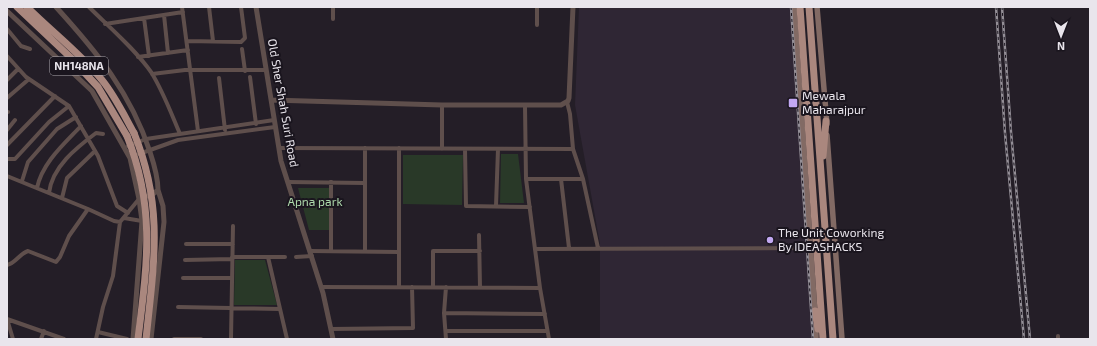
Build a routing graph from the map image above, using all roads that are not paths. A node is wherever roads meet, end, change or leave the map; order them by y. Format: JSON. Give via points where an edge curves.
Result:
{"nodes":[{"id":1,"x":17,"y":7,"type":"edge"},
{"id":2,"x":27,"y":7,"type":"edge"},
{"id":3,"x":56,"y":7,"type":"edge"},
{"id":4,"x":89,"y":7,"type":"edge"},
{"id":5,"x":182,"y":7,"type":"edge"},
{"id":6,"x":209,"y":7,"type":"edge"},
{"id":7,"x":241,"y":7,"type":"edge"},
{"id":8,"x":256,"y":7,"type":"edge"},
{"id":9,"x":333,"y":7,"type":"edge"},
{"id":10,"x":537,"y":7,"type":"edge"},
{"id":11,"x":573,"y":7,"type":"edge"},
{"id":12,"x":794,"y":7,"type":"edge"},
{"id":13,"x":800,"y":7,"type":"edge"},
{"id":14,"x":809,"y":7,"type":"edge"},
{"id":15,"x":817,"y":7,"type":"edge"},
{"id":16,"x":7,"y":11,"type":"edge"},
{"id":17,"x":183,"y":12,"type":"junction"},
{"id":18,"x":164,"y":15,"type":"junction"},
{"id":19,"x":144,"y":18,"type":"junction"},
{"id":20,"x":333,"y":18,"type":"dead end"},
{"id":21,"x":105,"y":24,"type":"junction"},
{"id":22,"x":537,"y":25,"type":"dead end"},
{"id":23,"x":7,"y":29,"type":"edge"},
{"id":24,"x":187,"y":41,"type":"junction"},
{"id":25,"x":213,"y":41,"type":"junction"},
{"id":26,"x":30,"y":49,"type":"dead end"},
{"id":27,"x":242,"y":49,"type":"dead end"},
{"id":28,"x":188,"y":50,"type":"junction"},
{"id":29,"x":168,"y":53,"type":"junction"},
{"id":30,"x":7,"y":56,"type":"edge"},
{"id":31,"x":149,"y":56,"type":"junction"},
{"id":32,"x":138,"y":57,"type":"junction"},
{"id":33,"x":11,"y":60,"type":"junction"},
{"id":34,"x":7,"y":64,"type":"edge"},
{"id":35,"x":18,"y":69,"type":"junction"},
{"id":36,"x":191,"y":70,"type":"junction"},
{"id":37,"x":266,"y":70,"type":"junction"},
{"id":38,"x":245,"y":71,"type":"junction"},
{"id":39,"x":152,"y":74,"type":"junction"},
{"id":40,"x":250,"y":77,"type":"dead end"},
{"id":41,"x":219,"y":78,"type":"dead end"},
{"id":42,"x":29,"y":79,"type":"junction"},
{"id":43,"x":7,"y":80,"type":"edge"},
{"id":44,"x":55,"y":96,"type":"junction"},
{"id":45,"x":7,"y":98,"type":"edge"},
{"id":46,"x":271,"y":100,"type":"junction"},
{"id":47,"x":566,"y":102,"type":"junction"},
{"id":48,"x":442,"y":105,"type":"junction"},
{"id":49,"x":69,"y":106,"type":"junction"},
{"id":50,"x":525,"y":106,"type":"junction"},
{"id":51,"x":76,"y":117,"type":"junction"},
{"id":52,"x":15,"y":120,"type":"dead end"},
{"id":53,"x":274,"y":120,"type":"junction"},
{"id":54,"x":826,"y":121,"type":"junction"},
{"id":55,"x":256,"y":123,"type":"junction"},
{"id":56,"x":82,"y":126,"type":"junction"},
{"id":57,"x":225,"y":127,"type":"junction"},
{"id":58,"x":275,"y":127,"type":"junction"},
{"id":59,"x":256,"y":129,"type":"junction"},
{"id":60,"x":7,"y":130,"type":"edge"},
{"id":61,"x":198,"y":131,"type":"junction"},
{"id":62,"x":225,"y":132,"type":"junction"},
{"id":63,"x":103,"y":134,"type":"dead end"},
{"id":64,"x":130,"y":134,"type":"junction"},
{"id":65,"x":180,"y":134,"type":"junction"},
{"id":66,"x":88,"y":139,"type":"junction"},
{"id":67,"x":146,"y":139,"type":"junction"},
{"id":68,"x":7,"y":145,"type":"edge"},
{"id":69,"x":124,"y":148,"type":"junction"},
{"id":70,"x":279,"y":148,"type":"junction"},
{"id":71,"x":365,"y":148,"type":"junction"},
{"id":72,"x":399,"y":148,"type":"junction"},
{"id":73,"x":442,"y":149,"type":"junction"},
{"id":74,"x":466,"y":149,"type":"junction"},
{"id":75,"x":498,"y":149,"type":"junction"},
{"id":76,"x":526,"y":149,"type":"junction"},
{"id":77,"x":574,"y":149,"type":"junction"},
{"id":78,"x":149,"y":150,"type":"junction"},
{"id":79,"x":95,"y":151,"type":"junction"},
{"id":80,"x":130,"y":158,"type":"junction"},
{"id":81,"x":7,"y":159,"type":"edge"},
{"id":82,"x":821,"y":173,"type":"junction"},
{"id":83,"x":7,"y":176,"type":"edge"},
{"id":84,"x":526,"y":179,"type":"junction"},
{"id":85,"x":561,"y":179,"type":"junction"},
{"id":86,"x":583,"y":179,"type":"junction"},
{"id":87,"x":22,"y":181,"type":"junction"},
{"id":88,"x":288,"y":182,"type":"junction"},
{"id":89,"x":332,"y":182,"type":"junction"},
{"id":90,"x":365,"y":183,"type":"junction"},
{"id":91,"x":38,"y":188,"type":"junction"},
{"id":92,"x":158,"y":190,"type":"junction"},
{"id":93,"x":49,"y":193,"type":"junction"},
{"id":94,"x":62,"y":198,"type":"junction"},
{"id":95,"x":139,"y":199,"type":"junction"},
{"id":96,"x":496,"y":206,"type":"junction"},
{"id":97,"x":530,"y":207,"type":"junction"},
{"id":98,"x":88,"y":209,"type":"junction"},
{"id":99,"x":128,"y":213,"type":"junction"},
{"id":100,"x":124,"y":218,"type":"junction"},
{"id":101,"x":142,"y":221,"type":"junction"},
{"id":102,"x":120,"y":222,"type":"junction"},
{"id":103,"x":233,"y":226,"type":"dead end"},
{"id":104,"x":479,"y":235,"type":"dead end"},
{"id":105,"x":186,"y":244,"type":"dead end"},
{"id":106,"x":232,"y":244,"type":"junction"},
{"id":107,"x":569,"y":248,"type":"junction"},
{"id":108,"x":598,"y":248,"type":"junction"},
{"id":109,"x":811,"y":248,"type":"junction"},
{"id":110,"x":535,"y":249,"type":"junction"},
{"id":111,"x":480,"y":251,"type":"junction"},
{"id":112,"x":332,"y":252,"type":"junction"},
{"id":113,"x":365,"y":252,"type":"junction"},
{"id":114,"x":399,"y":252,"type":"junction"},
{"id":115,"x":311,"y":254,"type":"junction"},
{"id":116,"x":268,"y":257,"type":"junction"},
{"id":117,"x":285,"y":257,"type":"dead end"},
{"id":118,"x":296,"y":257,"type":"dead end"},
{"id":119,"x":232,"y":258,"type":"junction"},
{"id":120,"x":184,"y":260,"type":"dead end"},
{"id":121,"x":7,"y":265,"type":"edge"},
{"id":122,"x":183,"y":278,"type":"dead end"},
{"id":123,"x":232,"y":278,"type":"junction"},
{"id":124,"x":321,"y":287,"type":"junction"},
{"id":125,"x":399,"y":287,"type":"junction"},
{"id":126,"x":412,"y":287,"type":"junction"},
{"id":127,"x":433,"y":287,"type":"junction"},
{"id":128,"x":446,"y":287,"type":"junction"},
{"id":129,"x":480,"y":287,"type":"junction"},
{"id":130,"x":540,"y":288,"type":"junction"},
{"id":131,"x":178,"y":306,"type":"dead end"},
{"id":132,"x":232,"y":308,"type":"junction"},
{"id":133,"x":280,"y":309,"type":"junction"},
{"id":134,"x":815,"y":311,"type":"joint"},
{"id":135,"x":444,"y":313,"type":"junction"},
{"id":136,"x":545,"y":314,"type":"junction"},
{"id":137,"x":7,"y":319,"type":"edge"},
{"id":138,"x":331,"y":329,"type":"junction"},
{"id":139,"x":44,"y":331,"type":"junction"},
{"id":140,"x":446,"y":331,"type":"junction"},
{"id":141,"x":547,"y":331,"type":"junction"},
{"id":142,"x":98,"y":332,"type":"junction"},
{"id":143,"x":174,"y":338,"type":"edge"},
{"id":144,"x":14,"y":339,"type":"edge"},
{"id":145,"x":41,"y":339,"type":"edge"},
{"id":146,"x":64,"y":339,"type":"edge"},
{"id":147,"x":96,"y":339,"type":"edge"},
{"id":148,"x":127,"y":339,"type":"edge"},
{"id":149,"x":133,"y":339,"type":"edge"},
{"id":150,"x":138,"y":339,"type":"edge"},
{"id":151,"x":146,"y":339,"type":"edge"},
{"id":152,"x":151,"y":339,"type":"edge"},
{"id":153,"x":201,"y":339,"type":"edge"},
{"id":154,"x":231,"y":339,"type":"edge"},
{"id":155,"x":287,"y":339,"type":"edge"},
{"id":156,"x":333,"y":339,"type":"edge"},
{"id":157,"x":446,"y":339,"type":"edge"},
{"id":158,"x":549,"y":339,"type":"edge"},
{"id":159,"x":818,"y":339,"type":"edge"},
{"id":160,"x":823,"y":339,"type":"edge"},
{"id":161,"x":833,"y":339,"type":"edge"},
{"id":162,"x":842,"y":339,"type":"edge"}],
"edges":[{"from":1,"to":64,"type":"highway","number":"NH148NA","via":[[98,87]]},
{"from":2,"to":64,"type":"highway","number":"NH148NA","via":[[77,52],[103,81],[120,106]]},
{"from":3,"to":67,"type":"street","via":[[116,79]]},
{"from":4,"to":21,"type":"street"},
{"from":5,"to":17,"type":"street"},
{"from":6,"to":25,"type":"street"},
{"from":7,"to":25,"type":"street","via":[[244,41]]},
{"from":8,"to":37,"type":"street","name":"Old Sher Shah Suri Road"},
{"from":9,"to":20,"type":"street"},
{"from":10,"to":22,"type":"street"},
{"from":11,"to":47,"type":"street","via":[[569,98]]},
{"from":12,"to":109,"type":"main road"},
{"from":13,"to":160,"type":"highway"},
{"from":14,"to":82,"type":"highway"},
{"from":15,"to":54,"type":"main road"},
{"from":16,"to":69,"type":"street","via":[[92,91]]},
{"from":17,"to":18,"type":"street"},
{"from":17,"to":24,"type":"street"},
{"from":18,"to":19,"type":"street"},
{"from":18,"to":29,"type":"street"},
{"from":19,"to":21,"type":"street"},
{"from":19,"to":31,"type":"street"},
{"from":21,"to":32,"type":"street"},
{"from":23,"to":26,"type":"street","via":[[21,46]]},
{"from":24,"to":25,"type":"street"},
{"from":24,"to":28,"type":"street"},
{"from":27,"to":38,"type":"street"},
{"from":28,"to":29,"type":"street"},
{"from":28,"to":36,"type":"street"},
{"from":29,"to":31,"type":"street"},
{"from":30,"to":33,"type":"street"},
{"from":31,"to":32,"type":"street"},
{"from":32,"to":39,"type":"street"},
{"from":33,"to":34,"type":"street"},
{"from":33,"to":35,"type":"street"},
{"from":35,"to":42,"type":"street"},
{"from":35,"to":43,"type":"street"},
{"from":36,"to":38,"type":"street"},
{"from":36,"to":39,"type":"street"},
{"from":36,"to":61,"type":"street"},
{"from":37,"to":38,"type":"street"},
{"from":37,"to":46,"type":"street","name":"Old Sher Shah Suri Road"},
{"from":39,"to":65,"type":"street"},
{"from":40,"to":55,"type":"street"},
{"from":41,"to":57,"type":"street"},
{"from":42,"to":44,"type":"street"},
{"from":42,"to":45,"type":"street"},
{"from":44,"to":49,"type":"street"},
{"from":44,"to":68,"type":"street"},
{"from":46,"to":48,"type":"street"},
{"from":46,"to":53,"type":"street","name":"Old Sher Shah Suri Road"},
{"from":47,"to":50,"type":"street","via":[[561,105]]},
{"from":47,"to":77,"type":"street"},
{"from":48,"to":50,"type":"street"},
{"from":48,"to":73,"type":"street"},
{"from":49,"to":51,"type":"street"},
{"from":49,"to":81,"type":"street","via":[[49,122],[15,159]]},
{"from":50,"to":76,"type":"street"},
{"from":51,"to":56,"type":"street"},
{"from":51,"to":87,"type":"street","via":[[58,130],[28,162]]},
{"from":52,"to":60,"type":"street"},
{"from":53,"to":55,"type":"street"},
{"from":53,"to":58,"type":"street","name":"Old Sher Shah Suri Road"},
{"from":54,"to":82,"type":"highway"},
{"from":54,"to":162,"type":"main road"},
{"from":55,"to":57,"type":"street"},
{"from":55,"to":59,"type":"street"},
{"from":56,"to":66,"type":"street"},
{"from":56,"to":91,"type":"street","via":[[62,145],[41,172]]},
{"from":57,"to":61,"type":"street"},
{"from":57,"to":62,"type":"street"},
{"from":58,"to":59,"type":"street"},
{"from":58,"to":70,"type":"street","name":"Old Sher Shah Suri Road"},
{"from":59,"to":62,"type":"street"},
{"from":61,"to":65,"type":"street"},
{"from":62,"to":78,"type":"street","via":[[178,140]]},
{"from":63,"to":66,"type":"street","via":[[96,133]]},
{"from":64,"to":150,"type":"highway","number":"NH148NA","bridge":true,"via":[[147,211],[147,249]]},
{"from":64,"to":151,"type":"highway","number":"NH148NA","bridge":true,"via":[[148,171],[156,232]]},
{"from":65,"to":67,"type":"street"},
{"from":66,"to":79,"type":"street"},
{"from":66,"to":93,"type":"street","via":[[58,168]]},
{"from":67,"to":69,"type":"street"},
{"from":67,"to":78,"type":"street"},
{"from":69,"to":80,"type":"street"},
{"from":70,"to":71,"type":"street"},
{"from":70,"to":88,"type":"street","name":"Old Sher Shah Suri Road"},
{"from":71,"to":72,"type":"street"},
{"from":71,"to":90,"type":"street"},
{"from":72,"to":73,"type":"street"},
{"from":72,"to":114,"type":"street"},
{"from":73,"to":74,"type":"street"},
{"from":74,"to":75,"type":"street"},
{"from":74,"to":96,"type":"street","via":[[465,206]]},
{"from":75,"to":76,"type":"street"},
{"from":75,"to":96,"type":"street"},
{"from":76,"to":77,"type":"street"},
{"from":76,"to":84,"type":"street"},
{"from":77,"to":86,"type":"street"},
{"from":78,"to":80,"type":"street"},
{"from":78,"to":92,"type":"street"},
{"from":79,"to":94,"type":"street","via":[[67,178]]},
{"from":79,"to":99,"type":"street","via":[[117,206]]},
{"from":80,"to":95,"type":"street"},
{"from":82,"to":161,"type":"highway"},
{"from":83,"to":87,"type":"street"},
{"from":84,"to":85,"type":"street"},
{"from":84,"to":97,"type":"street"},
{"from":85,"to":86,"type":"street"},
{"from":85,"to":107,"type":"street"},
{"from":86,"to":108,"type":"street"},
{"from":87,"to":91,"type":"street"},
{"from":88,"to":89,"type":"street"},
{"from":88,"to":115,"type":"street","name":"Old Sher Shah Suri Road"},
{"from":89,"to":90,"type":"street"},
{"from":89,"to":112,"type":"street"},
{"from":90,"to":113,"type":"street"},
{"from":91,"to":93,"type":"street"},
{"from":92,"to":95,"type":"street"},
{"from":92,"to":152,"type":"street","via":[[164,222]]},
{"from":93,"to":94,"type":"street"},
{"from":94,"to":98,"type":"street"},
{"from":95,"to":99,"type":"street"},
{"from":95,"to":101,"type":"street"},
{"from":96,"to":97,"type":"street"},
{"from":97,"to":110,"type":"street"},
{"from":98,"to":102,"type":"street"},
{"from":98,"to":121,"type":"street","via":[[69,236],[56,262],[28,251]]},
{"from":99,"to":100,"type":"street"},
{"from":100,"to":101,"type":"street"},
{"from":100,"to":102,"type":"street"},
{"from":101,"to":149,"type":"street"},
{"from":102,"to":142,"type":"street","via":[[114,271]]},
{"from":103,"to":106,"type":"street"},
{"from":104,"to":111,"type":"street"},
{"from":105,"to":106,"type":"street"},
{"from":106,"to":119,"type":"street"},
{"from":107,"to":108,"type":"street"},
{"from":107,"to":110,"type":"street"},
{"from":108,"to":109,"type":"street"},
{"from":109,"to":134,"type":"main road"},
{"from":110,"to":130,"type":"street"},
{"from":111,"to":127,"type":"street","via":[[433,251]]},
{"from":111,"to":129,"type":"street"},
{"from":112,"to":113,"type":"street"},
{"from":112,"to":115,"type":"street"},
{"from":113,"to":114,"type":"street"},
{"from":114,"to":125,"type":"street"},
{"from":115,"to":118,"type":"street"},
{"from":115,"to":124,"type":"street","name":"Old Sher Shah Suri Road"},
{"from":116,"to":117,"type":"street"},
{"from":116,"to":119,"type":"street"},
{"from":116,"to":133,"type":"street"},
{"from":119,"to":120,"type":"street"},
{"from":119,"to":123,"type":"street"},
{"from":122,"to":123,"type":"street"},
{"from":123,"to":132,"type":"street"},
{"from":124,"to":125,"type":"street"},
{"from":124,"to":138,"type":"street","name":"Old Sher Shah Suri Road"},
{"from":125,"to":126,"type":"street"},
{"from":126,"to":127,"type":"street"},
{"from":126,"to":138,"type":"street","via":[[413,328]]},
{"from":127,"to":128,"type":"street"},
{"from":128,"to":129,"type":"street"},
{"from":128,"to":135,"type":"street"},
{"from":129,"to":130,"type":"street"},
{"from":130,"to":136,"type":"street"},
{"from":131,"to":132,"type":"street"},
{"from":132,"to":133,"type":"street"},
{"from":132,"to":154,"type":"street"},
{"from":133,"to":155,"type":"street"},
{"from":134,"to":159,"type":"highway"},
{"from":135,"to":136,"type":"street"},
{"from":135,"to":140,"type":"street"},
{"from":136,"to":141,"type":"street"},
{"from":137,"to":139,"type":"street"},
{"from":137,"to":144,"type":"street"},
{"from":138,"to":156,"type":"street","name":"Old Sher Shah Suri Road"},
{"from":139,"to":145,"type":"street"},
{"from":139,"to":146,"type":"street"},
{"from":140,"to":141,"type":"street"},
{"from":140,"to":157,"type":"street"},
{"from":141,"to":158,"type":"street"},
{"from":142,"to":147,"type":"street"},
{"from":142,"to":148,"type":"street"},
{"from":143,"to":153,"type":"street"}]}
